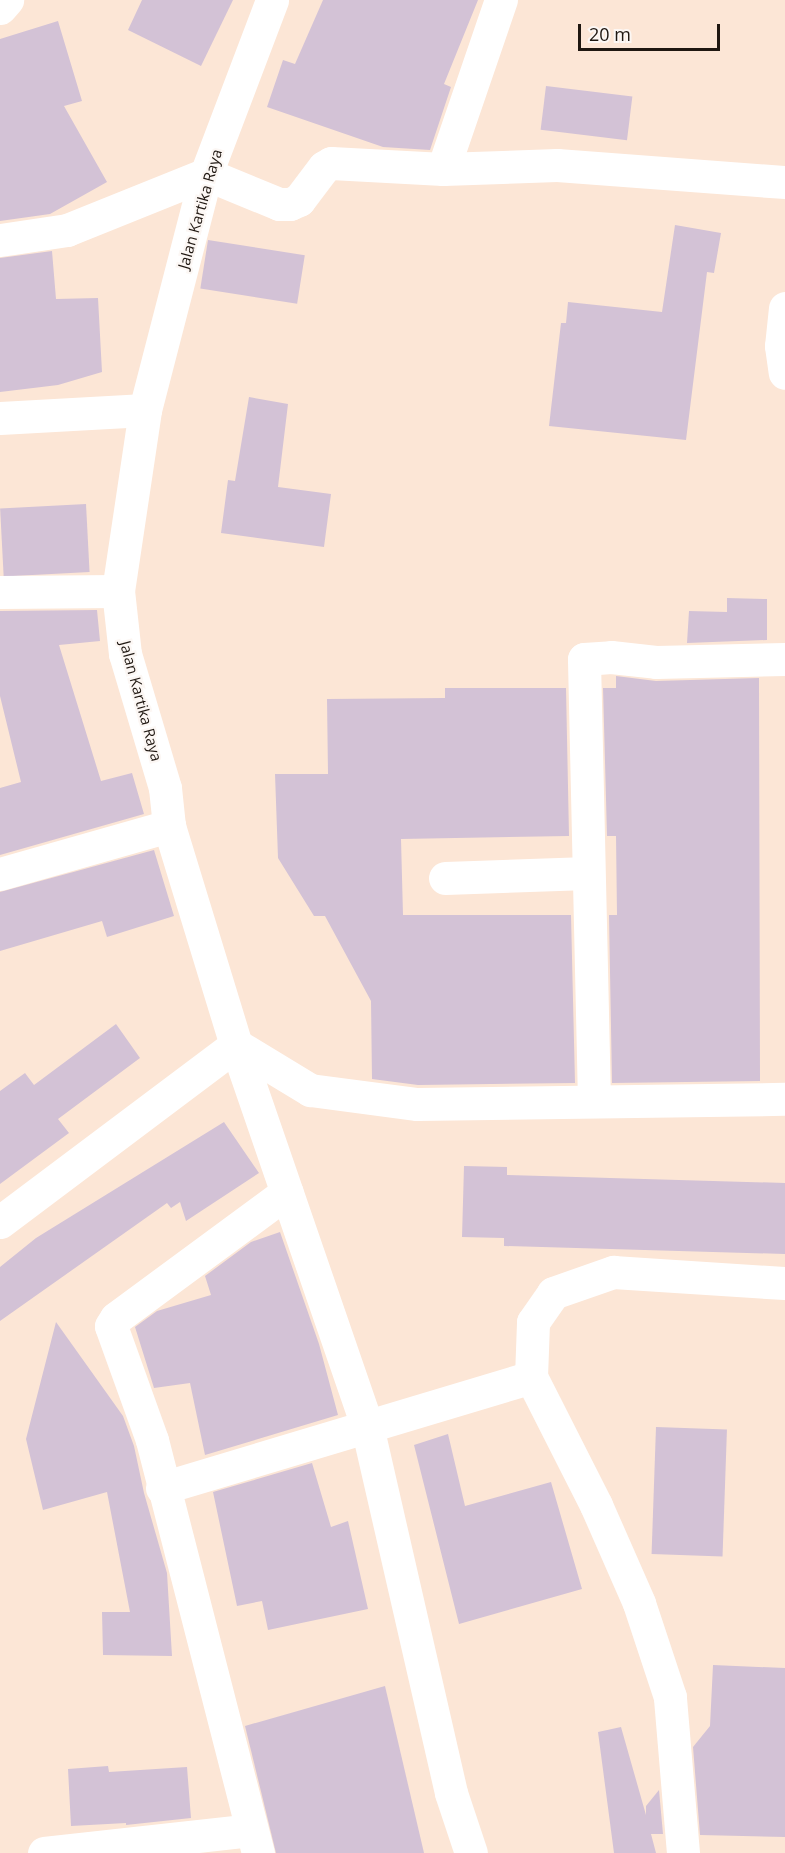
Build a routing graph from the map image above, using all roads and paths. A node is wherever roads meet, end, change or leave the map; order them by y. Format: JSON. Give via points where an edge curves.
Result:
{"nodes":[{"id":1,"x":7,"y":0,"type":"edge"},
{"id":2,"x":272,"y":0,"type":"edge"},
{"id":3,"x":501,"y":0,"type":"edge"},
{"id":4,"x":0,"y":8,"type":"edge"},
{"id":5,"x":443,"y":169,"type":"junction"},
{"id":6,"x":206,"y":174,"type":"junction"},
{"id":7,"x":785,"y":182,"type":"edge"},
{"id":8,"x":0,"y":240,"type":"edge"},
{"id":9,"x":785,"y":308,"type":"edge"},
{"id":10,"x":785,"y":373,"type":"edge"},
{"id":11,"x":145,"y":410,"type":"junction"},
{"id":12,"x":0,"y":418,"type":"edge"},
{"id":13,"x":118,"y":591,"type":"junction"},
{"id":14,"x":0,"y":592,"type":"edge"},
{"id":15,"x":785,"y":659,"type":"edge"},
{"id":16,"x":169,"y":826,"type":"junction"},
{"id":17,"x":588,"y":873,"type":"junction"},
{"id":18,"x":0,"y":874,"type":"edge"},
{"id":19,"x":446,"y":878,"type":"dead end"},
{"id":20,"x":236,"y":1045,"type":"junction"},
{"id":21,"x":785,"y":1100,"type":"edge"},
{"id":22,"x":594,"y":1101,"type":"junction"},
{"id":23,"x":287,"y":1192,"type":"junction"},
{"id":24,"x":0,"y":1222,"type":"edge"},
{"id":25,"x":785,"y":1283,"type":"edge"},
{"id":26,"x":531,"y":1377,"type":"junction"},
{"id":27,"x":367,"y":1426,"type":"junction"},
{"id":28,"x":162,"y":1488,"type":"junction"},
{"id":29,"x":255,"y":1841,"type":"edge"},
{"id":30,"x":44,"y":1853,"type":"edge"},
{"id":31,"x":471,"y":1853,"type":"edge"},
{"id":32,"x":683,"y":1853,"type":"edge"}],
"edges":[{"from":1,"to":4,"type":"street"},
{"from":2,"to":6,"type":"street","name":"Jalan Kartika Raya"},
{"from":3,"to":5,"type":"street"},
{"from":5,"to":6,"type":"street","via":[[331,164],[299,201],[290,204],[279,204]]},
{"from":5,"to":7,"type":"street","via":[[557,165]]},
{"from":6,"to":8,"type":"street","via":[[66,230]]},
{"from":6,"to":11,"type":"street","name":"Jalan Kartika Raya"},
{"from":9,"to":10,"type":"street","via":[[781,346]]},
{"from":11,"to":12,"type":"street"},
{"from":11,"to":13,"type":"street","name":"Jalan Kartika Raya"},
{"from":13,"to":14,"type":"street"},
{"from":13,"to":16,"type":"street","name":"Jalan Kartika Raya","via":[[125,654],[165,788]]},
{"from":15,"to":17,"type":"street","via":[[584,659]]},
{"from":16,"to":18,"type":"street"},
{"from":16,"to":20,"type":"street","name":"Jalan Kartika Raya"},
{"from":17,"to":19,"type":"street"},
{"from":17,"to":22,"type":"street"},
{"from":20,"to":22,"type":"street","via":[[310,1090],[417,1104]]},
{"from":20,"to":23,"type":"street","name":"Jalan Kartika Raya"},
{"from":20,"to":24,"type":"street"},
{"from":21,"to":22,"type":"street"},
{"from":23,"to":27,"type":"street","name":"Jalan Kartika Raya"},
{"from":23,"to":28,"type":"street","via":[[116,1318],[111,1326],[152,1440]]},
{"from":25,"to":26,"type":"street","via":[[613,1272],[553,1293],[533,1322]]},
{"from":26,"to":27,"type":"street"},
{"from":26,"to":32,"type":"street","via":[[596,1505],[639,1603],[670,1697]]},
{"from":27,"to":28,"type":"street"},
{"from":27,"to":31,"type":"street","name":"Jalan Kartika Raya","via":[[451,1793]]},
{"from":28,"to":29,"type":"street"},
{"from":29,"to":30,"type":"street"}]}
